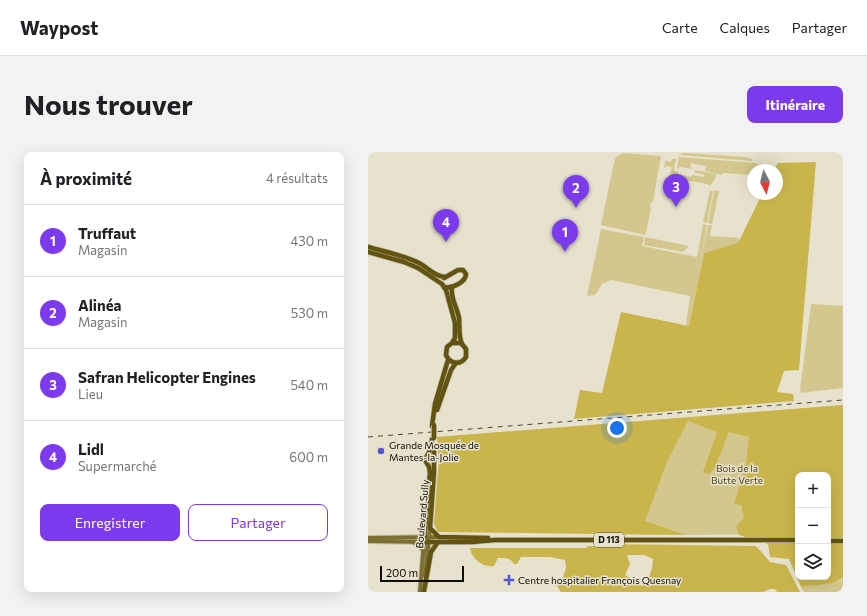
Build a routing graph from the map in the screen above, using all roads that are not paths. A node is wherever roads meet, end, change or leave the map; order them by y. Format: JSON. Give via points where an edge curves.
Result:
{"nodes":[{"id":1,"x":368,"y":247,"type":"edge"},
{"id":2,"x":368,"y":252,"type":"edge"},
{"id":3,"x":445,"y":277,"type":"junction"},
{"id":4,"x":443,"y":285,"type":"junction"},
{"id":5,"x":452,"y":287,"type":"junction"},
{"id":6,"x":452,"y":343,"type":"junction"},
{"id":7,"x":462,"y":344,"type":"junction"},
{"id":8,"x":448,"y":360,"type":"junction"},
{"id":9,"x":456,"y":363,"type":"junction"},
{"id":10,"x":433,"y":426,"type":"junction"},
{"id":11,"x":433,"y":438,"type":"junction"},
{"id":12,"x":427,"y":456,"type":"junction"},
{"id":13,"x":434,"y":459,"type":"junction"},
{"id":14,"x":428,"y":464,"type":"junction"},
{"id":15,"x":430,"y":528,"type":"junction"},
{"id":16,"x":425,"y":529,"type":"junction"},
{"id":17,"x":415,"y":537,"type":"junction"},
{"id":18,"x":368,"y":538,"type":"edge"},
{"id":19,"x":427,"y":539,"type":"junction"},
{"id":20,"x":439,"y":539,"type":"junction"},
{"id":21,"x":368,"y":541,"type":"edge"},
{"id":22,"x":795,"y":541,"type":"edge"},
{"id":23,"x":831,"y":541,"type":"edge"},
{"id":24,"x":843,"y":541,"type":"edge"},
{"id":25,"x":410,"y":542,"type":"junction"},
{"id":26,"x":424,"y":551,"type":"junction"},
{"id":27,"x":422,"y":592,"type":"edge"}],
"edges":[{"from":1,"to":3,"type":"main road","via":[[413,260],[437,276]]},
{"from":2,"to":4,"type":"main road","via":[[418,268]]},
{"from":3,"to":4,"type":"main road"},
{"from":3,"to":5,"type":"main road","via":[[462,269],[466,272],[465,279]]},
{"from":4,"to":5,"type":"main road"},
{"from":4,"to":6,"type":"main road","via":[[455,323],[455,338]]},
{"from":5,"to":7,"type":"main road","via":[[451,294],[458,313]]},
{"from":6,"to":7,"type":"main road"},
{"from":6,"to":8,"type":"main road","via":[[446,350]]},
{"from":7,"to":9,"type":"main road","via":[[466,349],[466,355],[463,361]]},
{"from":8,"to":9,"type":"main road"},
{"from":8,"to":10,"type":"main road","via":[[435,404]]},
{"from":9,"to":10,"type":"main road","via":[[436,411]]},
{"from":10,"to":11,"type":"main road","name":"Boulevard Sully","bridge":true},
{"from":11,"to":12,"type":"main road"},
{"from":11,"to":13,"type":"main road","name":"Boulevard Sully"},
{"from":12,"to":13,"type":"main road","via":[[430,455]]},
{"from":12,"to":14,"type":"main road","via":[[425,460]]},
{"from":13,"to":14,"type":"main road","via":[[432,464]]},
{"from":13,"to":15,"type":"main road","name":"Boulevard Sully"},
{"from":14,"to":16,"type":"main road","name":"Boulevard Sully","via":[[430,475]]},
{"from":15,"to":19,"type":"street","name":"Boulevard Sully"},
{"from":15,"to":20,"type":"main road"},
{"from":16,"to":17,"type":"street"},
{"from":16,"to":19,"type":"main road","name":"Boulevard Sully"},
{"from":17,"to":18,"type":"street","number":"D 113"},
{"from":17,"to":19,"type":"street","number":"D 113"},
{"from":19,"to":20,"type":"main road","number":"D 113"},
{"from":19,"to":25,"type":"street","number":"D 113"},
{"from":19,"to":26,"type":"street","name":"Boulevard Sully"},
{"from":19,"to":27,"type":"street","name":"Boulevard Sully"},
{"from":20,"to":22,"type":"main road","number":"D 113"},
{"from":20,"to":27,"type":"main road","via":[[430,552]]},
{"from":21,"to":25,"type":"street","number":"D 113"},
{"from":23,"to":24,"type":"main road"},
{"from":25,"to":26,"type":"street"},
{"from":26,"to":27,"type":"street","name":"Boulevard Sully"}]}
